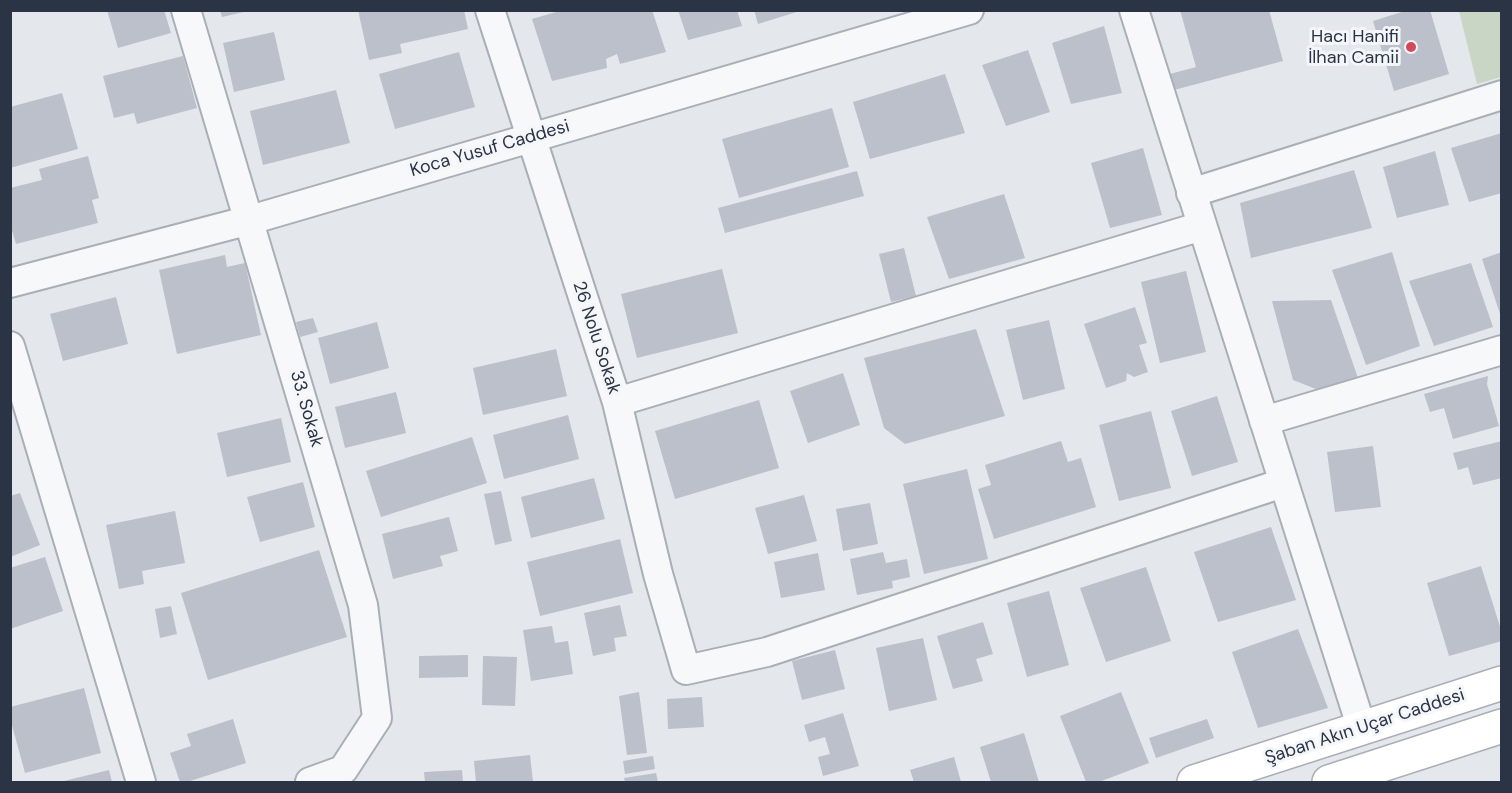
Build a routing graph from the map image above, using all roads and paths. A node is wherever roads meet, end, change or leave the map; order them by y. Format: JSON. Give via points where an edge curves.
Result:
{"nodes":[{"id":1,"x":186,"y":10,"type":"edge"},
{"id":2,"x":490,"y":10,"type":"edge"},
{"id":3,"x":969,"y":10,"type":"edge"},
{"id":4,"x":1134,"y":10,"type":"edge"},
{"id":5,"x":1502,"y":95,"type":"edge"},
{"id":6,"x":531,"y":136,"type":"junction"},
{"id":7,"x":1191,"y":192,"type":"junction"},
{"id":8,"x":250,"y":220,"type":"junction"},
{"id":9,"x":1202,"y":226,"type":"junction"},
{"id":10,"x":10,"y":283,"type":"edge"},
{"id":11,"x":10,"y":346,"type":"edge"},
{"id":12,"x":1502,"y":350,"type":"edge"},
{"id":13,"x":617,"y":402,"type":"junction"},
{"id":14,"x":1264,"y":421,"type":"junction"},
{"id":15,"x":1283,"y":483,"type":"junction"},
{"id":16,"x":1502,"y":683,"type":"edge"},
{"id":17,"x":1502,"y":726,"type":"edge"},
{"id":18,"x":1362,"y":729,"type":"junction"},
{"id":19,"x":141,"y":783,"type":"edge"},
{"id":20,"x":310,"y":783,"type":"edge"},
{"id":21,"x":1194,"y":783,"type":"edge"},
{"id":22,"x":1329,"y":783,"type":"edge"}],
"edges":[{"from":1,"to":8,"type":"street","name":"33. Sokak"},
{"from":2,"to":6,"type":"street","name":"26 Nolu Sokak"},
{"from":3,"to":6,"type":"street","name":"Koca Yusuf Caddesi"},
{"from":4,"to":7,"type":"street"},
{"from":5,"to":7,"type":"street"},
{"from":6,"to":8,"type":"street","name":"Koca Yusuf Caddesi"},
{"from":6,"to":13,"type":"street","name":"26 Nolu Sokak"},
{"from":7,"to":9,"type":"street"},
{"from":8,"to":10,"type":"street","name":"Koca Yusuf Caddesi"},
{"from":8,"to":20,"type":"street","name":"33. Sokak","via":[[363,605],[377,718],[343,770]]},
{"from":9,"to":13,"type":"street"},
{"from":9,"to":14,"type":"street"},
{"from":11,"to":19,"type":"street"},
{"from":12,"to":14,"type":"street"},
{"from":13,"to":15,"type":"street","name":"26 Nolu Sokak","via":[[658,574],[686,670],[767,652]]},
{"from":14,"to":15,"type":"street"},
{"from":15,"to":18,"type":"street"},
{"from":16,"to":18,"type":"main road","name":"Şaban Akın Uçar Caddesi"},
{"from":17,"to":22,"type":"main road"},
{"from":18,"to":21,"type":"main road","name":"Şaban Akın Uçar Caddesi"}]}
